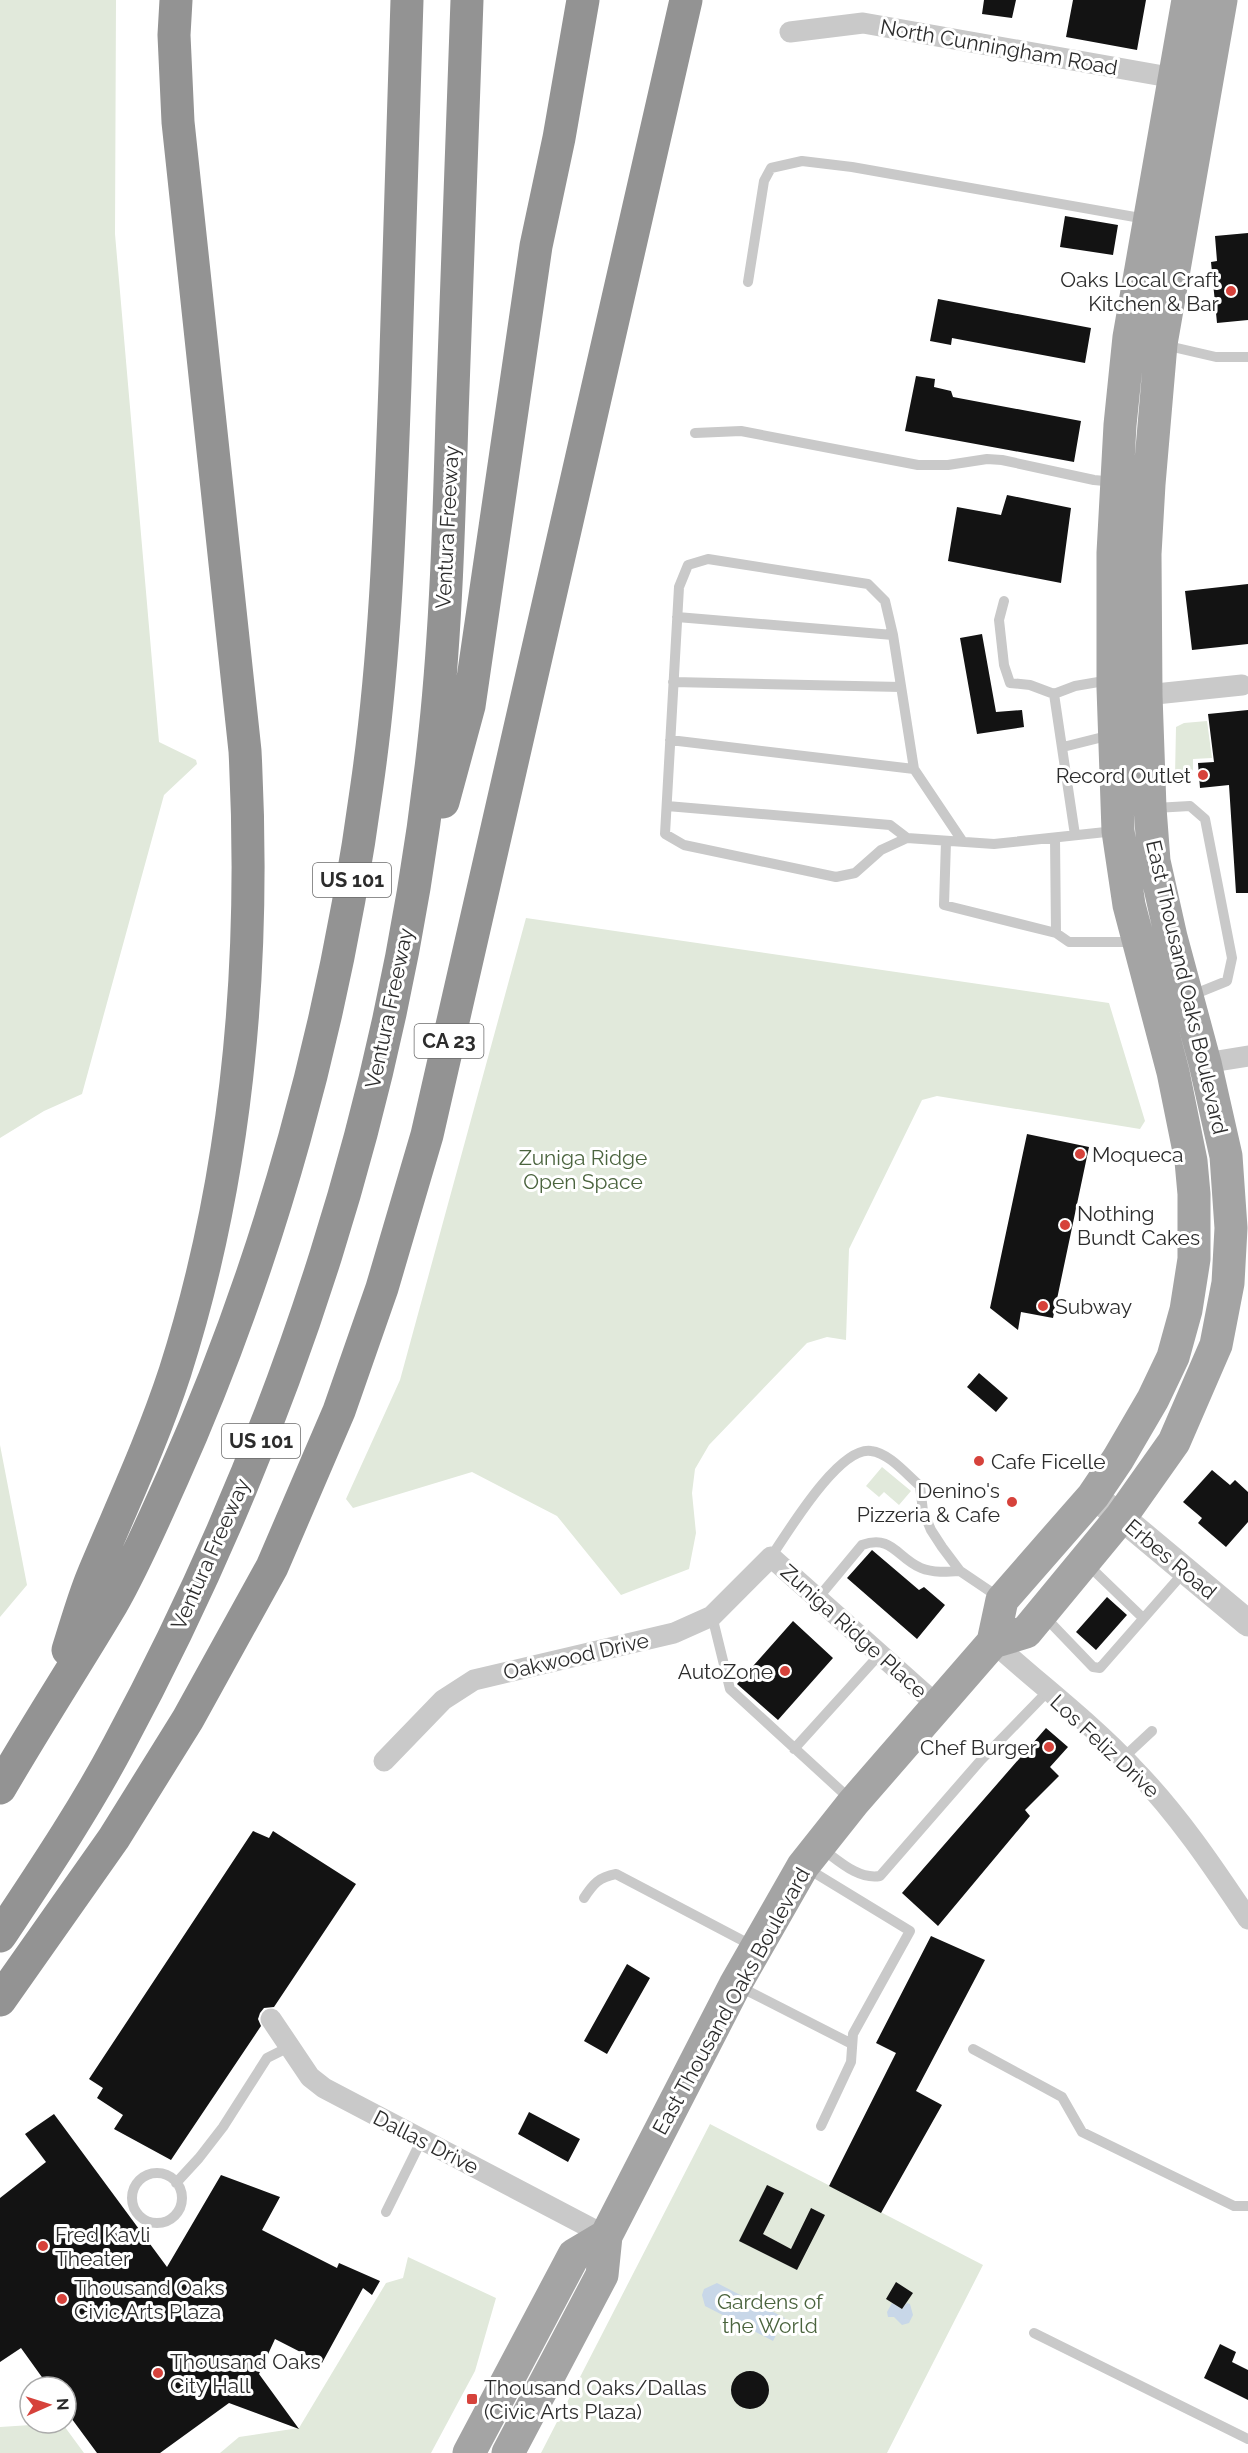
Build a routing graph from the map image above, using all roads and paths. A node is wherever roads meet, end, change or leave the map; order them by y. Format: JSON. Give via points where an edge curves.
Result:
{"nodes":[{"id":1,"x":176,"y":0,"type":"edge"},
{"id":2,"x":407,"y":0,"type":"edge"},
{"id":3,"x":467,"y":0,"type":"edge"},
{"id":4,"x":583,"y":0,"type":"edge"},
{"id":5,"x":686,"y":0,"type":"edge"},
{"id":6,"x":1188,"y":0,"type":"edge"},
{"id":7,"x":1221,"y":0,"type":"edge"},
{"id":8,"x":790,"y":32,"type":"dead end"},
{"id":9,"x":1173,"y":78,"type":"junction"},
{"id":10,"x":1207,"y":83,"type":"junction"},
{"id":11,"x":1149,"y":220,"type":"junction"},
{"id":12,"x":748,"y":282,"type":"dead end"},
{"id":13,"x":1145,"y":340,"type":"junction"},
{"id":14,"x":1248,"y":357,"type":"edge"},
{"id":15,"x":695,"y":433,"type":"dead end"},
{"id":16,"x":1132,"y":483,"type":"junction"},
{"id":17,"x":1004,"y":601,"type":"dead end"},
{"id":18,"x":677,"y":617,"type":"junction"},
{"id":19,"x":893,"y":635,"type":"junction"},
{"id":20,"x":674,"y":682,"type":"junction"},
{"id":21,"x":1133,"y":683,"type":"junction"},
{"id":22,"x":1246,"y":685,"type":"edge"},
{"id":23,"x":901,"y":687,"type":"junction"},
{"id":24,"x":1054,"y":694,"type":"junction"},
{"id":25,"x":1131,"y":734,"type":"junction"},
{"id":26,"x":670,"y":740,"type":"junction"},
{"id":27,"x":1063,"y":747,"type":"junction"},
{"id":28,"x":914,"y":769,"type":"junction"},
{"id":29,"x":667,"y":806,"type":"junction"},
{"id":30,"x":1137,"y":825,"type":"junction"},
{"id":31,"x":1075,"y":835,"type":"junction"},
{"id":32,"x":907,"y":838,"type":"junction"},
{"id":33,"x":1055,"y":838,"type":"junction"},
{"id":34,"x":946,"y":841,"type":"junction"},
{"id":35,"x":963,"y":842,"type":"junction"},
{"id":36,"x":412,"y":901,"type":"junction"},
{"id":37,"x":1056,"y":933,"type":"junction"},
{"id":38,"x":1154,"y":939,"type":"junction"},
{"id":39,"x":1187,"y":997,"type":"junction"},
{"id":40,"x":1248,"y":1056,"type":"edge"},
{"id":41,"x":1205,"y":1063,"type":"junction"},
{"id":42,"x":1218,"y":1227,"type":"junction"},
{"id":43,"x":1093,"y":1496,"type":"junction"},
{"id":44,"x":1121,"y":1517,"type":"junction"},
{"id":45,"x":771,"y":1557,"type":"junction"},
{"id":46,"x":1084,"y":1562,"type":"junction"},
{"id":47,"x":1185,"y":1571,"type":"junction"},
{"id":48,"x":960,"y":1572,"type":"junction"},
{"id":49,"x":818,"y":1598,"type":"junction"},
{"id":50,"x":1002,"y":1600,"type":"junction"},
{"id":51,"x":1041,"y":1613,"type":"junction"},
{"id":52,"x":712,"y":1616,"type":"junction"},
{"id":53,"x":1143,"y":1618,"type":"junction"},
{"id":54,"x":1248,"y":1623,"type":"edge"},
{"id":55,"x":993,"y":1642,"type":"junction"},
{"id":56,"x":880,"y":1654,"type":"junction"},
{"id":57,"x":1048,"y":1691,"type":"junction"},
{"id":58,"x":50,"y":1703,"type":"junction"},
{"id":59,"x":938,"y":1705,"type":"junction"},
{"id":60,"x":1152,"y":1731,"type":"dead end"},
{"id":61,"x":794,"y":1749,"type":"junction"},
{"id":62,"x":1123,"y":1758,"type":"junction"},
{"id":63,"x":384,"y":1761,"type":"dead end"},
{"id":64,"x":0,"y":1788,"type":"edge"},
{"id":65,"x":853,"y":1803,"type":"junction"},
{"id":66,"x":811,"y":1856,"type":"junction"},
{"id":67,"x":584,"y":1898,"type":"dead end"},
{"id":68,"x":1248,"y":1919,"type":"edge"},
{"id":69,"x":0,"y":1936,"type":"edge"},
{"id":70,"x":756,"y":1948,"type":"junction"},
{"id":71,"x":735,"y":1985,"type":"junction"},
{"id":72,"x":0,"y":2000,"type":"edge"},
{"id":73,"x":271,"y":2019,"type":"dead end"},
{"id":74,"x":852,"y":2044,"type":"junction"},
{"id":75,"x":289,"y":2047,"type":"junction"},
{"id":76,"x":973,"y":2049,"type":"dead end"},
{"id":77,"x":821,"y":2126,"type":"dead end"},
{"id":78,"x":422,"y":2139,"type":"junction"},
{"id":79,"x":177,"y":2183,"type":"junction"},
{"id":80,"x":1248,"y":2206,"type":"edge"},
{"id":81,"x":386,"y":2212,"type":"dead end"},
{"id":82,"x":606,"y":2236,"type":"junction"},
{"id":83,"x":1035,"y":2333,"type":"dead end"},
{"id":84,"x":1248,"y":2439,"type":"edge"},
{"id":85,"x":513,"y":2450,"type":"edge"},
{"id":86,"x":469,"y":2453,"type":"edge"}],
"edges":[{"from":1,"to":58,"type":"highway","via":[[179,134],[245,751],[249,832],[245,1002],[223,1180],[204,1269],[174,1373],[134,1482],[93,1577]]},
{"from":2,"to":58,"type":"highway","number":"US 101","via":[[382,655],[368,785],[340,949],[294,1144],[237,1317],[174,1475],[114,1600]]},
{"from":3,"to":36,"type":"highway","name":"Ventura Freeway","number":"US 101","via":[[447,562],[436,732]]},
{"from":4,"to":36,"type":"highway","via":[[536,246],[470,706]]},
{"from":5,"to":72,"type":"highway","number":"CA 23","via":[[427,1135],[382,1288],[347,1389],[272,1567],[188,1719],[114,1838]]},
{"from":6,"to":9,"type":"main road","name":"East Thousand Oaks Boulevard"},
{"from":7,"to":10,"type":"main road","name":"East Thousand Oaks Boulevard"},
{"from":8,"to":9,"type":"street","name":"North Cunningham Road","via":[[863,23]]},
{"from":9,"to":10,"type":"street","name":"North Cunningham Road"},
{"from":9,"to":11,"type":"main road","name":"East Thousand Oaks Boulevard"},
{"from":10,"to":13,"type":"main road","name":"East Thousand Oaks Boulevard"},
{"from":11,"to":12,"type":"lane","via":[[802,161],[771,168],[764,181]]},
{"from":11,"to":13,"type":"main road","name":"East Thousand Oaks Boulevard"},
{"from":13,"to":14,"type":"lane","via":[[1216,357]]},
{"from":13,"to":16,"type":"main road","name":"East Thousand Oaks Boulevard"},
{"from":15,"to":16,"type":"lane","via":[[741,431],[918,465],[1002,460],[1094,480]]},
{"from":16,"to":21,"type":"main road","name":"East Thousand Oaks Boulevard","via":[[1145,554]]},
{"from":17,"to":24,"type":"lane","via":[[999,620],[1010,683],[1030,684]]},
{"from":18,"to":19,"type":"lane"},
{"from":18,"to":19,"type":"lane","via":[[679,587],[688,565],[708,559],[868,584],[885,601]]},
{"from":18,"to":20,"type":"lane"},
{"from":19,"to":23,"type":"lane"},
{"from":20,"to":23,"type":"lane"},
{"from":20,"to":26,"type":"lane"},
{"from":21,"to":22,"type":"street"},
{"from":21,"to":24,"type":"lane","via":[[1075,686]]},
{"from":21,"to":25,"type":"main road","name":"East Thousand Oaks Boulevard"},
{"from":23,"to":28,"type":"lane"},
{"from":24,"to":27,"type":"lane"},
{"from":25,"to":27,"type":"lane"},
{"from":25,"to":30,"type":"main road","name":"East Thousand Oaks Boulevard"},
{"from":26,"to":28,"type":"lane"},
{"from":26,"to":29,"type":"lane"},
{"from":27,"to":31,"type":"lane"},
{"from":28,"to":35,"type":"lane"},
{"from":29,"to":32,"type":"lane","via":[[890,825]]},
{"from":29,"to":32,"type":"lane","via":[[665,834],[684,845],[836,877],[855,873],[881,850]]},
{"from":30,"to":31,"type":"lane"},
{"from":30,"to":38,"type":"main road","name":"East Thousand Oaks Boulevard","via":[[1154,861]]},
{"from":30,"to":39,"type":"lane","via":[[1190,806],[1205,819],[1232,958],[1227,981]]},
{"from":31,"to":33,"type":"lane"},
{"from":32,"to":34,"type":"lane"},
{"from":33,"to":35,"type":"lane","via":[[994,844]]},
{"from":33,"to":37,"type":"lane"},
{"from":34,"to":35,"type":"lane"},
{"from":34,"to":37,"type":"lane","via":[[944,905]]},
{"from":36,"to":69,"type":"highway","name":"Ventura Freeway","number":"US 101","via":[[392,1005],[340,1214],[266,1430],[199,1582],[117,1748]]},
{"from":37,"to":38,"type":"lane","via":[[1069,942]]},
{"from":38,"to":39,"type":"main road","name":"East Thousand Oaks Boulevard"},
{"from":38,"to":42,"type":"main road","name":"East Thousand Oaks Boulevard","via":[[1192,1172]]},
{"from":39,"to":41,"type":"main road","name":"East Thousand Oaks Boulevard"},
{"from":40,"to":41,"type":"street"},
{"from":41,"to":42,"type":"main road","name":"East Thousand Oaks Boulevard","via":[[1226,1156]]},
{"from":42,"to":43,"type":"main road","name":"East Thousand Oaks Boulevard","via":[[1194,1259],[1173,1357],[1153,1399]]},
{"from":42,"to":44,"type":"main road","name":"East Thousand Oaks Boulevard","via":[[1228,1283],[1215,1345],[1174,1442]]},
{"from":43,"to":44,"type":"street","name":"Erbes Road"},
{"from":43,"to":50,"type":"main road","name":"East Thousand Oaks Boulevard"},
{"from":44,"to":46,"type":"main road","name":"East Thousand Oaks Boulevard"},
{"from":44,"to":47,"type":"street","name":"Erbes Road"},
{"from":45,"to":48,"type":"lane","via":[[812,1497],[847,1459],[860,1451],[872,1450],[920,1486],[931,1530]]},
{"from":45,"to":49,"type":"street","name":"Zuniga Ridge Place"},
{"from":45,"to":52,"type":"street","name":"Oakwood Drive"},
{"from":46,"to":51,"type":"main road","name":"East Thousand Oaks Boulevard"},
{"from":46,"to":53,"type":"lane"},
{"from":47,"to":53,"type":"lane"},
{"from":47,"to":54,"type":"street","name":"Erbes Road"},
{"from":48,"to":49,"type":"lane","via":[[920,1568],[887,1543],[872,1541],[862,1545]]},
{"from":48,"to":50,"type":"lane"},
{"from":49,"to":56,"type":"street","name":"Zuniga Ridge Place"},
{"from":50,"to":55,"type":"main road","name":"East Thousand Oaks Boulevard"},
{"from":51,"to":53,"type":"lane","via":[[1097,1668]]},
{"from":51,"to":55,"type":"main road","name":"East Thousand Oaks Boulevard","via":[[1026,1632]]},
{"from":52,"to":61,"type":"lane","via":[[730,1689]]},
{"from":52,"to":63,"type":"street","name":"Oakwood Drive","via":[[674,1633],[474,1680],[443,1700]]},
{"from":55,"to":57,"type":"street","name":"Los Feliz Drive"},
{"from":55,"to":59,"type":"main road","name":"East Thousand Oaks Boulevard"},
{"from":56,"to":59,"type":"street","name":"Zuniga Ridge Place"},
{"from":56,"to":61,"type":"lane"},
{"from":57,"to":62,"type":"street","name":"Los Feliz Drive"},
{"from":57,"to":66,"type":"lane","via":[[981,1760],[880,1876],[869,1878]]},
{"from":58,"to":64,"type":"highway","number":"US 101"},
{"from":59,"to":65,"type":"main road","name":"East Thousand Oaks Boulevard"},
{"from":60,"to":62,"type":"lane"},
{"from":61,"to":65,"type":"lane"},
{"from":62,"to":68,"type":"street","name":"Los Feliz Drive","via":[[1164,1802]]},
{"from":65,"to":66,"type":"main road","name":"East Thousand Oaks Boulevard"},
{"from":66,"to":70,"type":"main road","name":"East Thousand Oaks Boulevard"},
{"from":66,"to":74,"type":"lane","via":[[910,1931],[853,2034]]},
{"from":67,"to":70,"type":"lane","via":[[593,1884],[616,1874]]},
{"from":70,"to":71,"type":"main road","name":"East Thousand Oaks Boulevard"},
{"from":71,"to":74,"type":"lane"},
{"from":71,"to":82,"type":"main road","name":"East Thousand Oaks Boulevard"},
{"from":73,"to":75,"type":"street","name":"Dallas Drive"},
{"from":74,"to":77,"type":"lane","via":[[851,2062]]},
{"from":75,"to":78,"type":"street","name":"Dallas Drive","via":[[310,2077],[324,2088]]},
{"from":75,"to":79,"type":"lane","via":[[267,2058],[223,2127]]},
{"from":76,"to":80,"type":"lane","via":[[1062,2097],[1082,2132],[1234,2206]]},
{"from":78,"to":81,"type":"lane"},
{"from":78,"to":82,"type":"street","name":"Dallas Drive"},
{"from":79,"to":79,"type":"lane","via":[[154,2173],[139,2180],[132,2194],[139,2217],[162,2223],[176,2214],[182,2198]]},
{"from":82,"to":85,"type":"main road","name":"East Thousand Oaks Boulevard","via":[[602,2275]]},
{"from":82,"to":86,"type":"main road","via":[[574,2255]]},
{"from":83,"to":84,"type":"lane"}]}
